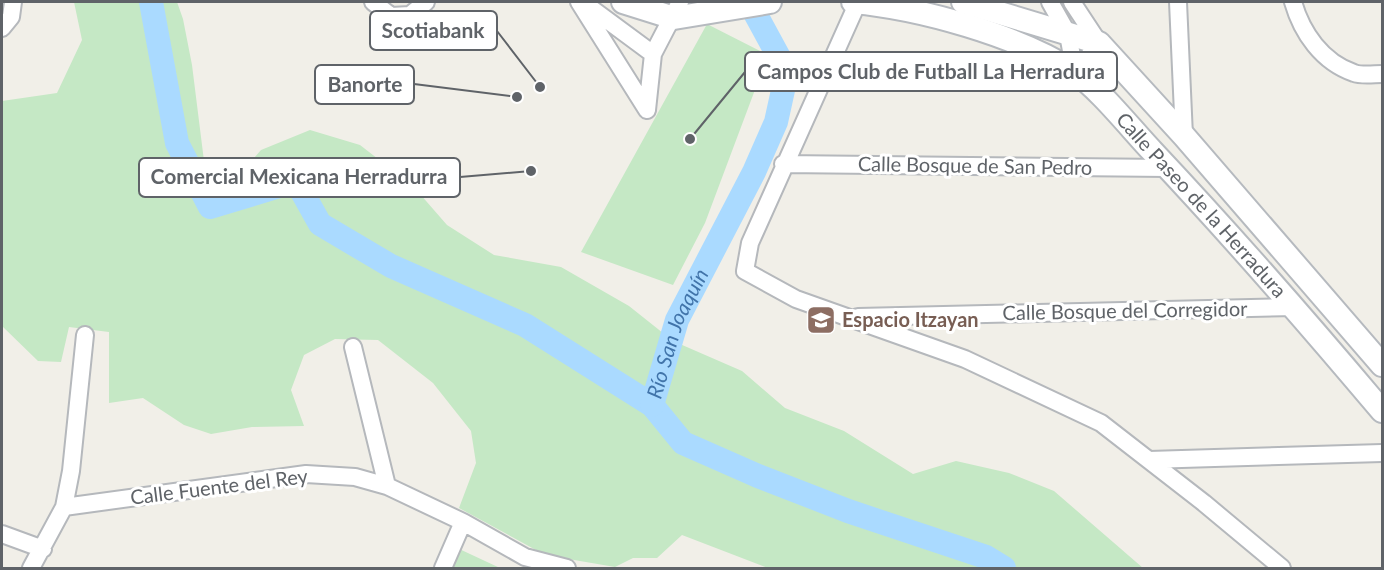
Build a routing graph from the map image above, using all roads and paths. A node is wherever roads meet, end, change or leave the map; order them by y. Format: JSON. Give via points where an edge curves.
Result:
{"nodes":[{"id":1,"x":13,"y":2,"type":"edge"},
{"id":2,"x":373,"y":2,"type":"edge"},
{"id":3,"x":426,"y":2,"type":"edge"},
{"id":4,"x":581,"y":2,"type":"edge"},
{"id":5,"x":623,"y":2,"type":"edge"},
{"id":6,"x":770,"y":2,"type":"edge"},
{"id":7,"x":853,"y":2,"type":"edge"},
{"id":8,"x":858,"y":2,"type":"edge"},
{"id":9,"x":963,"y":2,"type":"edge"},
{"id":10,"x":1050,"y":2,"type":"edge"},
{"id":11,"x":1072,"y":2,"type":"edge"},
{"id":12,"x":1178,"y":2,"type":"edge"},
{"id":13,"x":1293,"y":2,"type":"edge"},
{"id":14,"x":677,"y":10,"type":"edge"},
{"id":15,"x":2,"y":28,"type":"edge"},
{"id":16,"x":1068,"y":34,"type":"junction"},
{"id":17,"x":1098,"y":44,"type":"junction"},
{"id":18,"x":653,"y":54,"type":"junction"},
{"id":19,"x":1076,"y":73,"type":"junction"},
{"id":20,"x":1383,"y":74,"type":"edge"},
{"id":21,"x":1133,"y":81,"type":"junction"},
{"id":22,"x":1098,"y":94,"type":"junction"},
{"id":23,"x":1184,"y":136,"type":"junction"},
{"id":24,"x":783,"y":164,"type":"junction"},
{"id":25,"x":1168,"y":168,"type":"junction"},
{"id":26,"x":1295,"y":307,"type":"junction"},
{"id":27,"x":847,"y":317,"type":"junction"},
{"id":28,"x":85,"y":335,"type":"dead end"},
{"id":29,"x":354,"y":347,"type":"dead end"},
{"id":30,"x":1383,"y":365,"type":"edge"},
{"id":31,"x":1383,"y":411,"type":"edge"},
{"id":32,"x":1383,"y":453,"type":"edge"},
{"id":33,"x":1149,"y":460,"type":"junction"},
{"id":34,"x":387,"y":486,"type":"junction"},
{"id":35,"x":64,"y":507,"type":"junction"},
{"id":36,"x":464,"y":522,"type":"junction"},
{"id":37,"x":2,"y":534,"type":"edge"},
{"id":38,"x":43,"y":549,"type":"junction"},
{"id":39,"x":32,"y":568,"type":"edge"},
{"id":40,"x":443,"y":568,"type":"edge"},
{"id":41,"x":567,"y":568,"type":"edge"},
{"id":42,"x":1282,"y":568,"type":"edge"}],
"edges":[{"from":1,"to":15,"type":"street","via":[[11,17]]},
{"from":2,"to":3,"type":"street","via":[[391,16],[410,15]]},
{"from":4,"to":18,"type":"street"},
{"from":4,"to":18,"type":"street","via":[[647,110]]},
{"from":5,"to":14,"type":"main road"},
{"from":6,"to":14,"type":"main road","via":[[711,12]]},
{"from":7,"to":8,"type":"main road","name":"Calle Paseo de la Herradura"},
{"from":8,"to":19,"type":"main road","name":"Calle Paseo de la Herradura","via":[[957,22],[1044,55]]},
{"from":8,"to":24,"type":"street"},
{"from":9,"to":16,"type":"main road","name":"Calle Paseo de la Herradura"},
{"from":10,"to":16,"type":"street"},
{"from":11,"to":17,"type":"street"},
{"from":12,"to":23,"type":"street"},
{"from":13,"to":20,"type":"street","via":[[1298,20],[1323,56],[1356,74]]},
{"from":14,"to":18,"type":"street"},
{"from":16,"to":17,"type":"main road","name":"Calle Paseo de la Herradura"},
{"from":16,"to":19,"type":"street"},
{"from":17,"to":19,"type":"street"},
{"from":17,"to":21,"type":"main road","name":"Calle Paseo de la Herradura"},
{"from":19,"to":22,"type":"main road","name":"Calle Paseo de la Herradura"},
{"from":21,"to":22,"type":"main road","via":[[1116,80]]},
{"from":21,"to":23,"type":"main road","name":"Calle Paseo de la Herradura"},
{"from":22,"to":25,"type":"main road","name":"Calle Paseo de la Herradura"},
{"from":23,"to":30,"type":"main road","name":"Calle Paseo de la Herradura"},
{"from":24,"to":25,"type":"street","name":"Calle Bosque de San Pedro"},
{"from":24,"to":27,"type":"street","via":[[750,243],[745,271],[796,299]]},
{"from":25,"to":26,"type":"main road","name":"Calle Paseo de la Herradura"},
{"from":26,"to":27,"type":"street","name":"Calle Bosque del Corregidor"},
{"from":26,"to":31,"type":"main road","name":"Calle Paseo de la Herradura"},
{"from":27,"to":33,"type":"street","via":[[965,359],[1101,423]]},
{"from":28,"to":35,"type":"street"},
{"from":29,"to":34,"type":"street"},
{"from":32,"to":33,"type":"street"},
{"from":33,"to":42,"type":"street"},
{"from":34,"to":35,"type":"street","name":"Calle Fuente del Rey","via":[[355,477],[306,474]]},
{"from":34,"to":36,"type":"street","name":"Calle Fuente del Rey"},
{"from":35,"to":38,"type":"street"},
{"from":36,"to":40,"type":"street"},
{"from":36,"to":41,"type":"street","name":"Calle Fuente del Rey","via":[[525,557]]},
{"from":37,"to":38,"type":"street"},
{"from":38,"to":39,"type":"street"}]}
